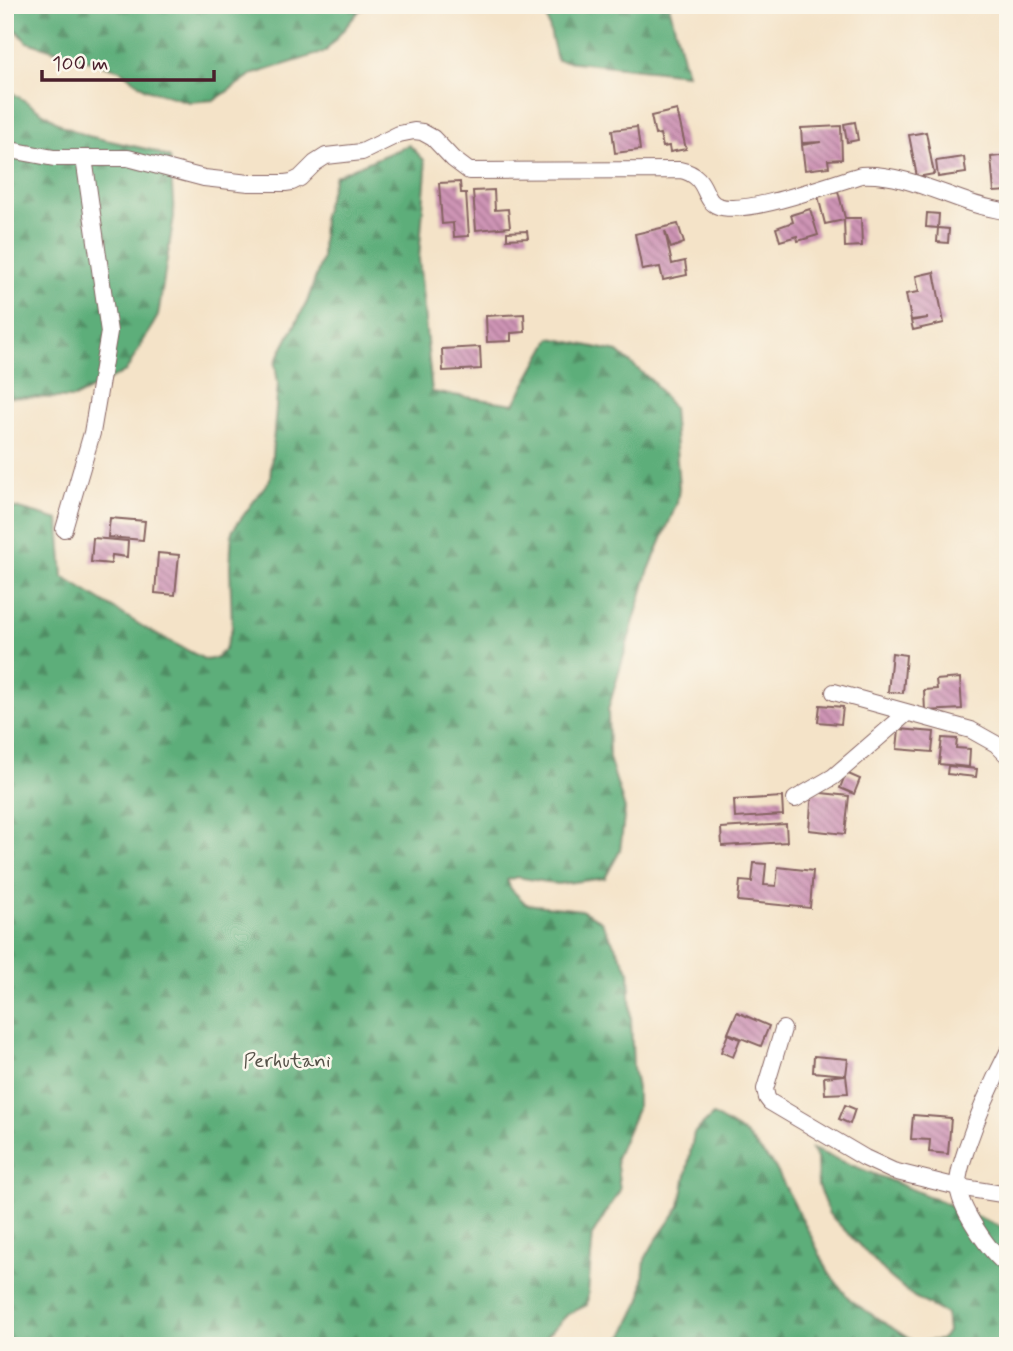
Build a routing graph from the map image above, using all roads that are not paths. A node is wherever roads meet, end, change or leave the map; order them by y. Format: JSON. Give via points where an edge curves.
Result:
{"nodes":[{"id":1,"x":5,"y":149,"type":"edge"},
{"id":2,"x":84,"y":158,"type":"junction"},
{"id":3,"x":1008,"y":212,"type":"edge"},
{"id":4,"x":64,"y":529,"type":"dead end"},
{"id":5,"x":834,"y":692,"type":"dead end"},
{"id":6,"x":907,"y":713,"type":"junction"},
{"id":7,"x":1008,"y":756,"type":"edge"},
{"id":8,"x":795,"y":799,"type":"dead end"},
{"id":9,"x":783,"y":1029,"type":"dead end"},
{"id":10,"x":1008,"y":1052,"type":"edge"},
{"id":11,"x":958,"y":1187,"type":"junction"},
{"id":12,"x":1008,"y":1195,"type":"edge"},
{"id":13,"x":1008,"y":1266,"type":"edge"}],
"edges":[{"from":1,"to":2,"type":"street"},
{"from":2,"to":3,"type":"street","via":[[128,158],[204,178],[285,183],[299,178],[326,156],[362,152],[414,131],[433,138],[469,172],[680,170],[695,175],[710,201],[721,207],[772,202],[860,174],[874,174]]},
{"from":2,"to":4,"type":"street","via":[[109,332],[92,433]]},
{"from":5,"to":6,"type":"street"},
{"from":6,"to":7,"type":"street","via":[[971,730]]},
{"from":6,"to":8,"type":"street","via":[[833,777]]},
{"from":9,"to":11,"type":"street","via":[[765,1089],[770,1102],[893,1171]]},
{"from":10,"to":11,"type":"street","via":[[978,1114]]},
{"from":11,"to":12,"type":"street"},
{"from":11,"to":13,"type":"street","via":[[972,1222]]}]}
